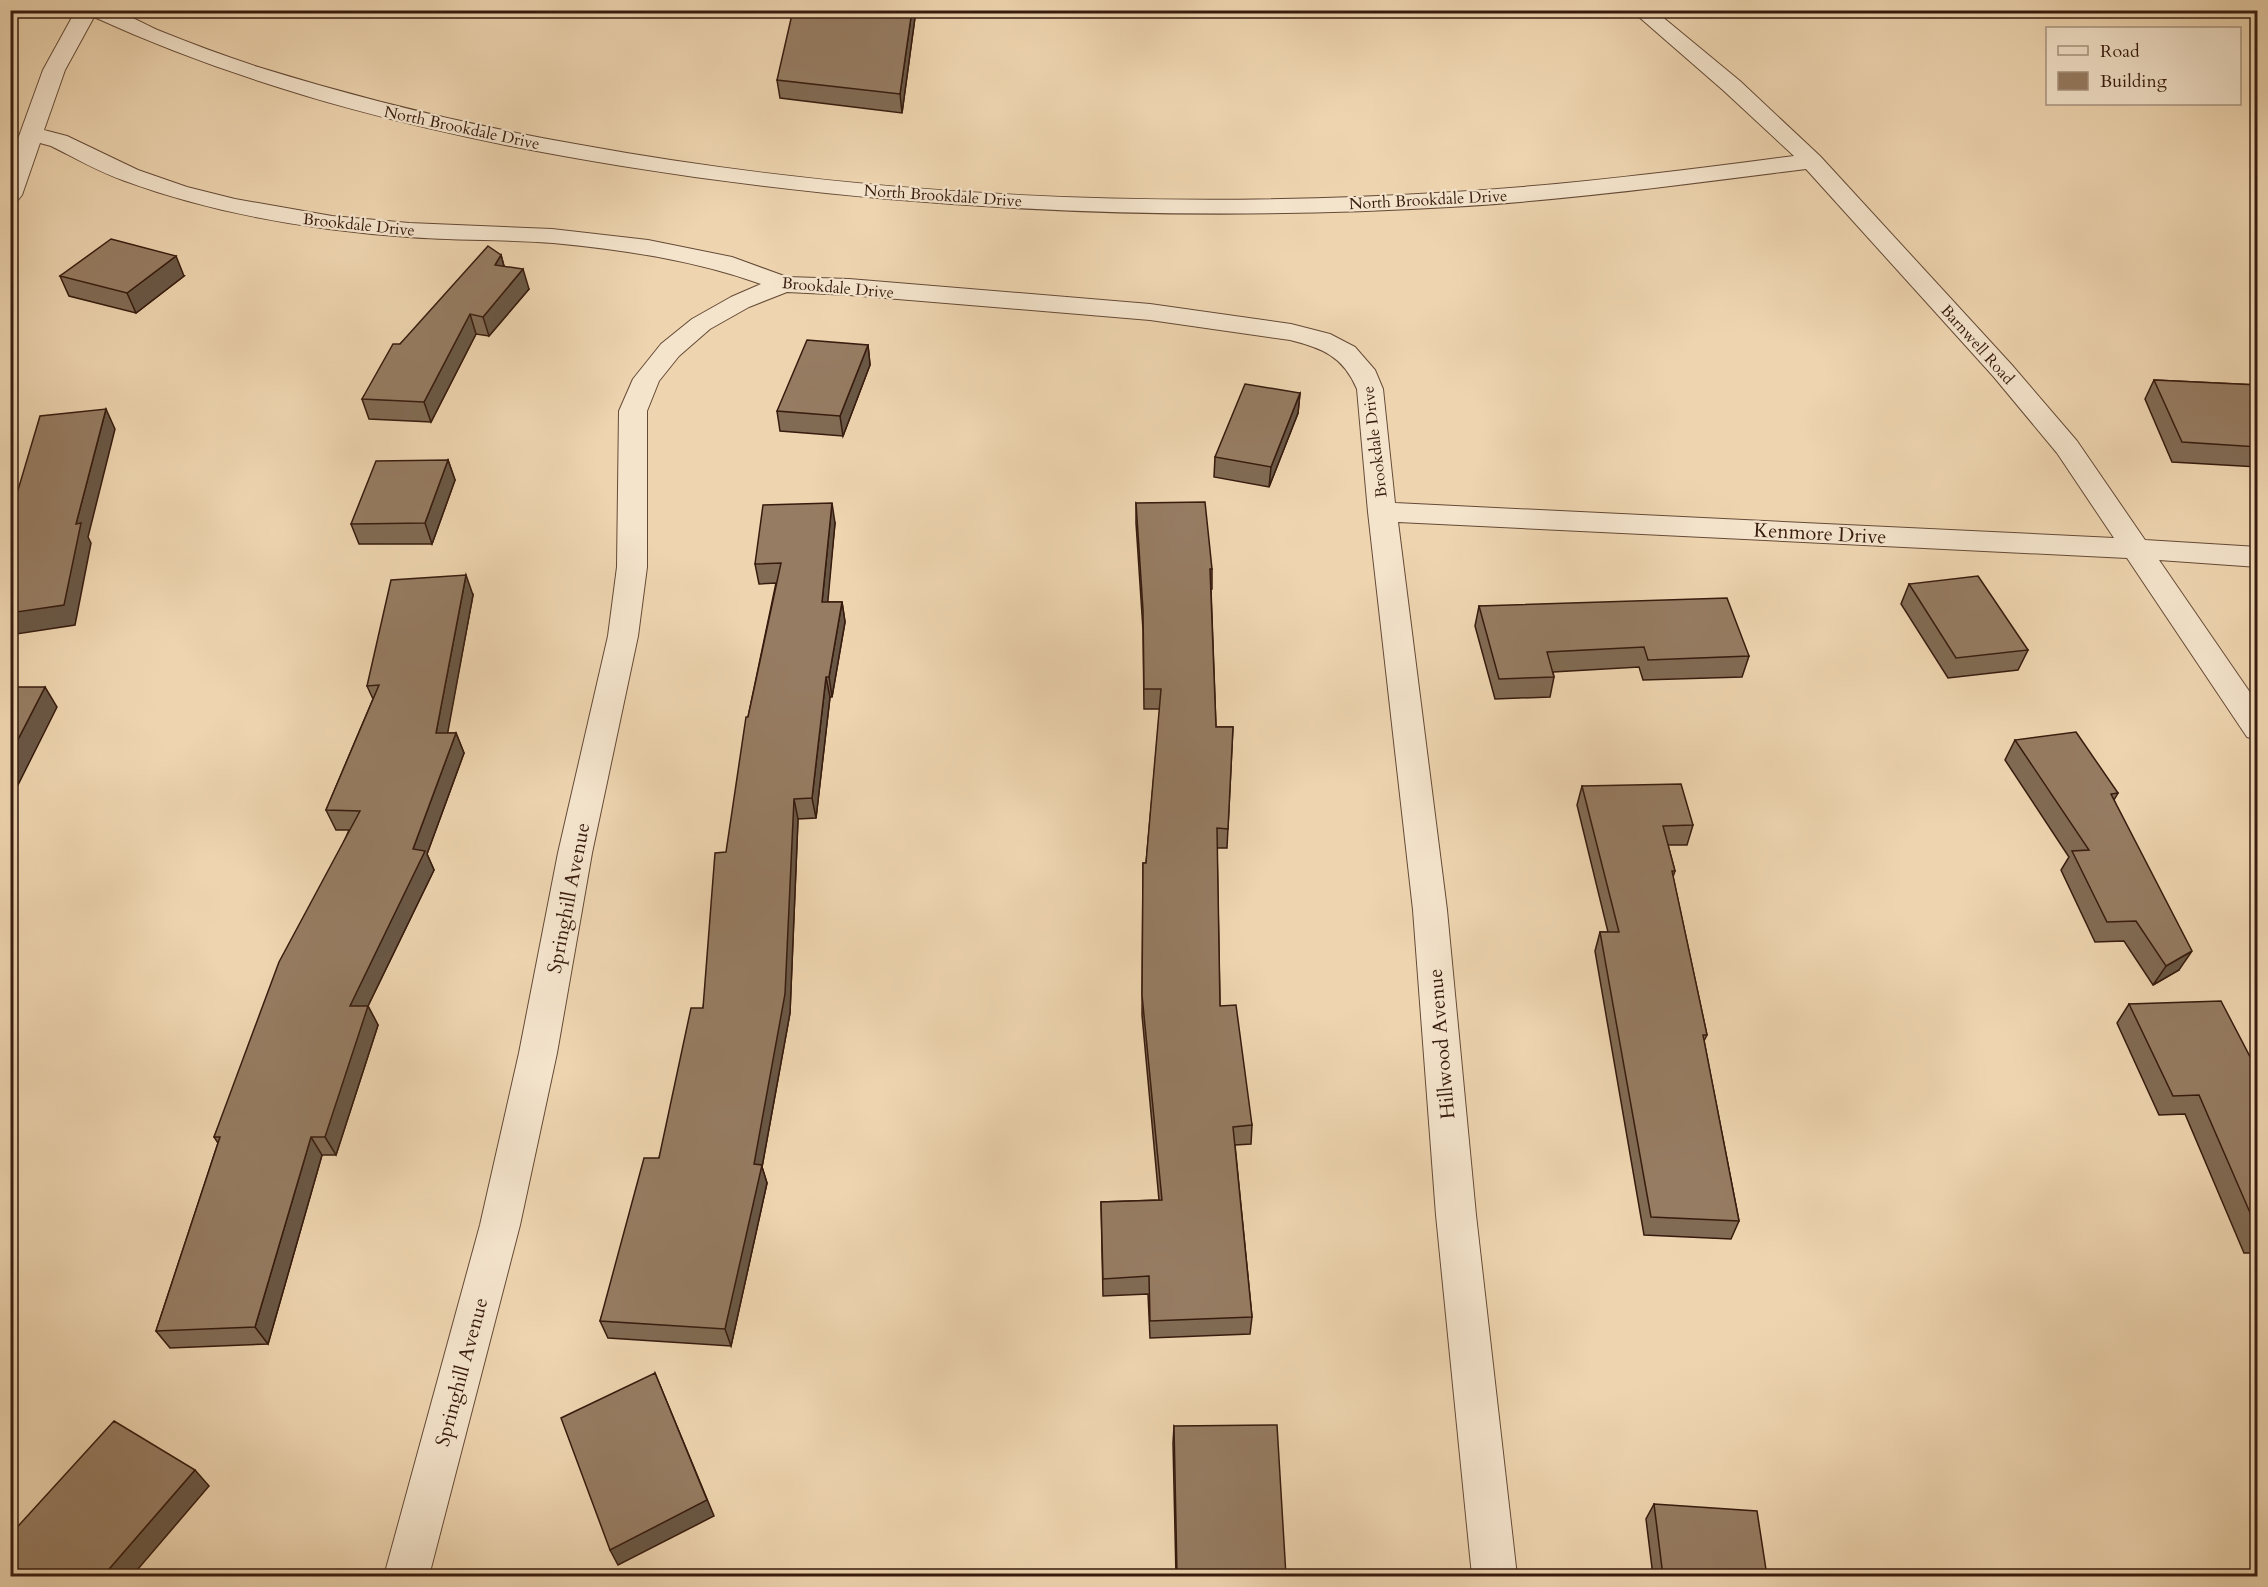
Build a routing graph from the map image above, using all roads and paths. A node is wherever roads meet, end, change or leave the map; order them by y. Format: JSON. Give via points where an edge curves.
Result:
{"nodes":[{"id":1,"x":87,"y":10,"type":"edge"},
{"id":2,"x":95,"y":10,"type":"edge"},
{"id":3,"x":1641,"y":10,"type":"edge"},
{"id":4,"x":33,"y":134,"type":"junction"},
{"id":5,"x":1812,"y":161,"type":"junction"},
{"id":6,"x":10,"y":195,"type":"edge"},
{"id":7,"x":784,"y":284,"type":"junction"},
{"id":8,"x":1382,"y":512,"type":"junction"},
{"id":9,"x":2138,"y":549,"type":"junction"},
{"id":10,"x":2258,"y":557,"type":"edge"},
{"id":11,"x":2258,"y":729,"type":"edge"},
{"id":12,"x":406,"y":1576,"type":"edge"},
{"id":13,"x":1494,"y":1576,"type":"edge"}],
"edges":[{"from":1,"to":4,"type":"street","via":[[54,70]]},
{"from":2,"to":5,"type":"street","name":"North Brookdale Drive","via":[[175,45],[275,80],[388,111],[512,140],[790,183],[1094,204],[1250,206],[1405,202],[1557,191]]},
{"from":3,"to":5,"type":"street","name":"Barnwell Road","via":[[1732,86]]},
{"from":4,"to":6,"type":"street"},
{"from":4,"to":7,"type":"street","name":"Brookdale Drive","via":[[59,141],[130,175],[235,206],[332,223],[552,236],[648,247],[723,261]]},
{"from":5,"to":9,"type":"street","name":"Barnwell Road","via":[[2067,447]]},
{"from":7,"to":8,"type":"street","name":"Brookdale Drive","via":[[1150,312],[1257,326],[1321,340],[1346,353],[1362,370],[1370,389]]},
{"from":7,"to":12,"type":"street","name":"Springhill Avenue","via":[[730,307],[701,324],[670,350],[646,379],[633,411],[632,567],[623,636],[500,1225]]},
{"from":8,"to":9,"type":"street","name":"Kenmore Drive"},
{"from":8,"to":13,"type":"street","name":"Hillwood Avenue","via":[[1430,910],[1456,1215]]},
{"from":9,"to":10,"type":"street","name":"Kenmore Drive"},
{"from":9,"to":11,"type":"street","name":"Barnwell Road"}]}
